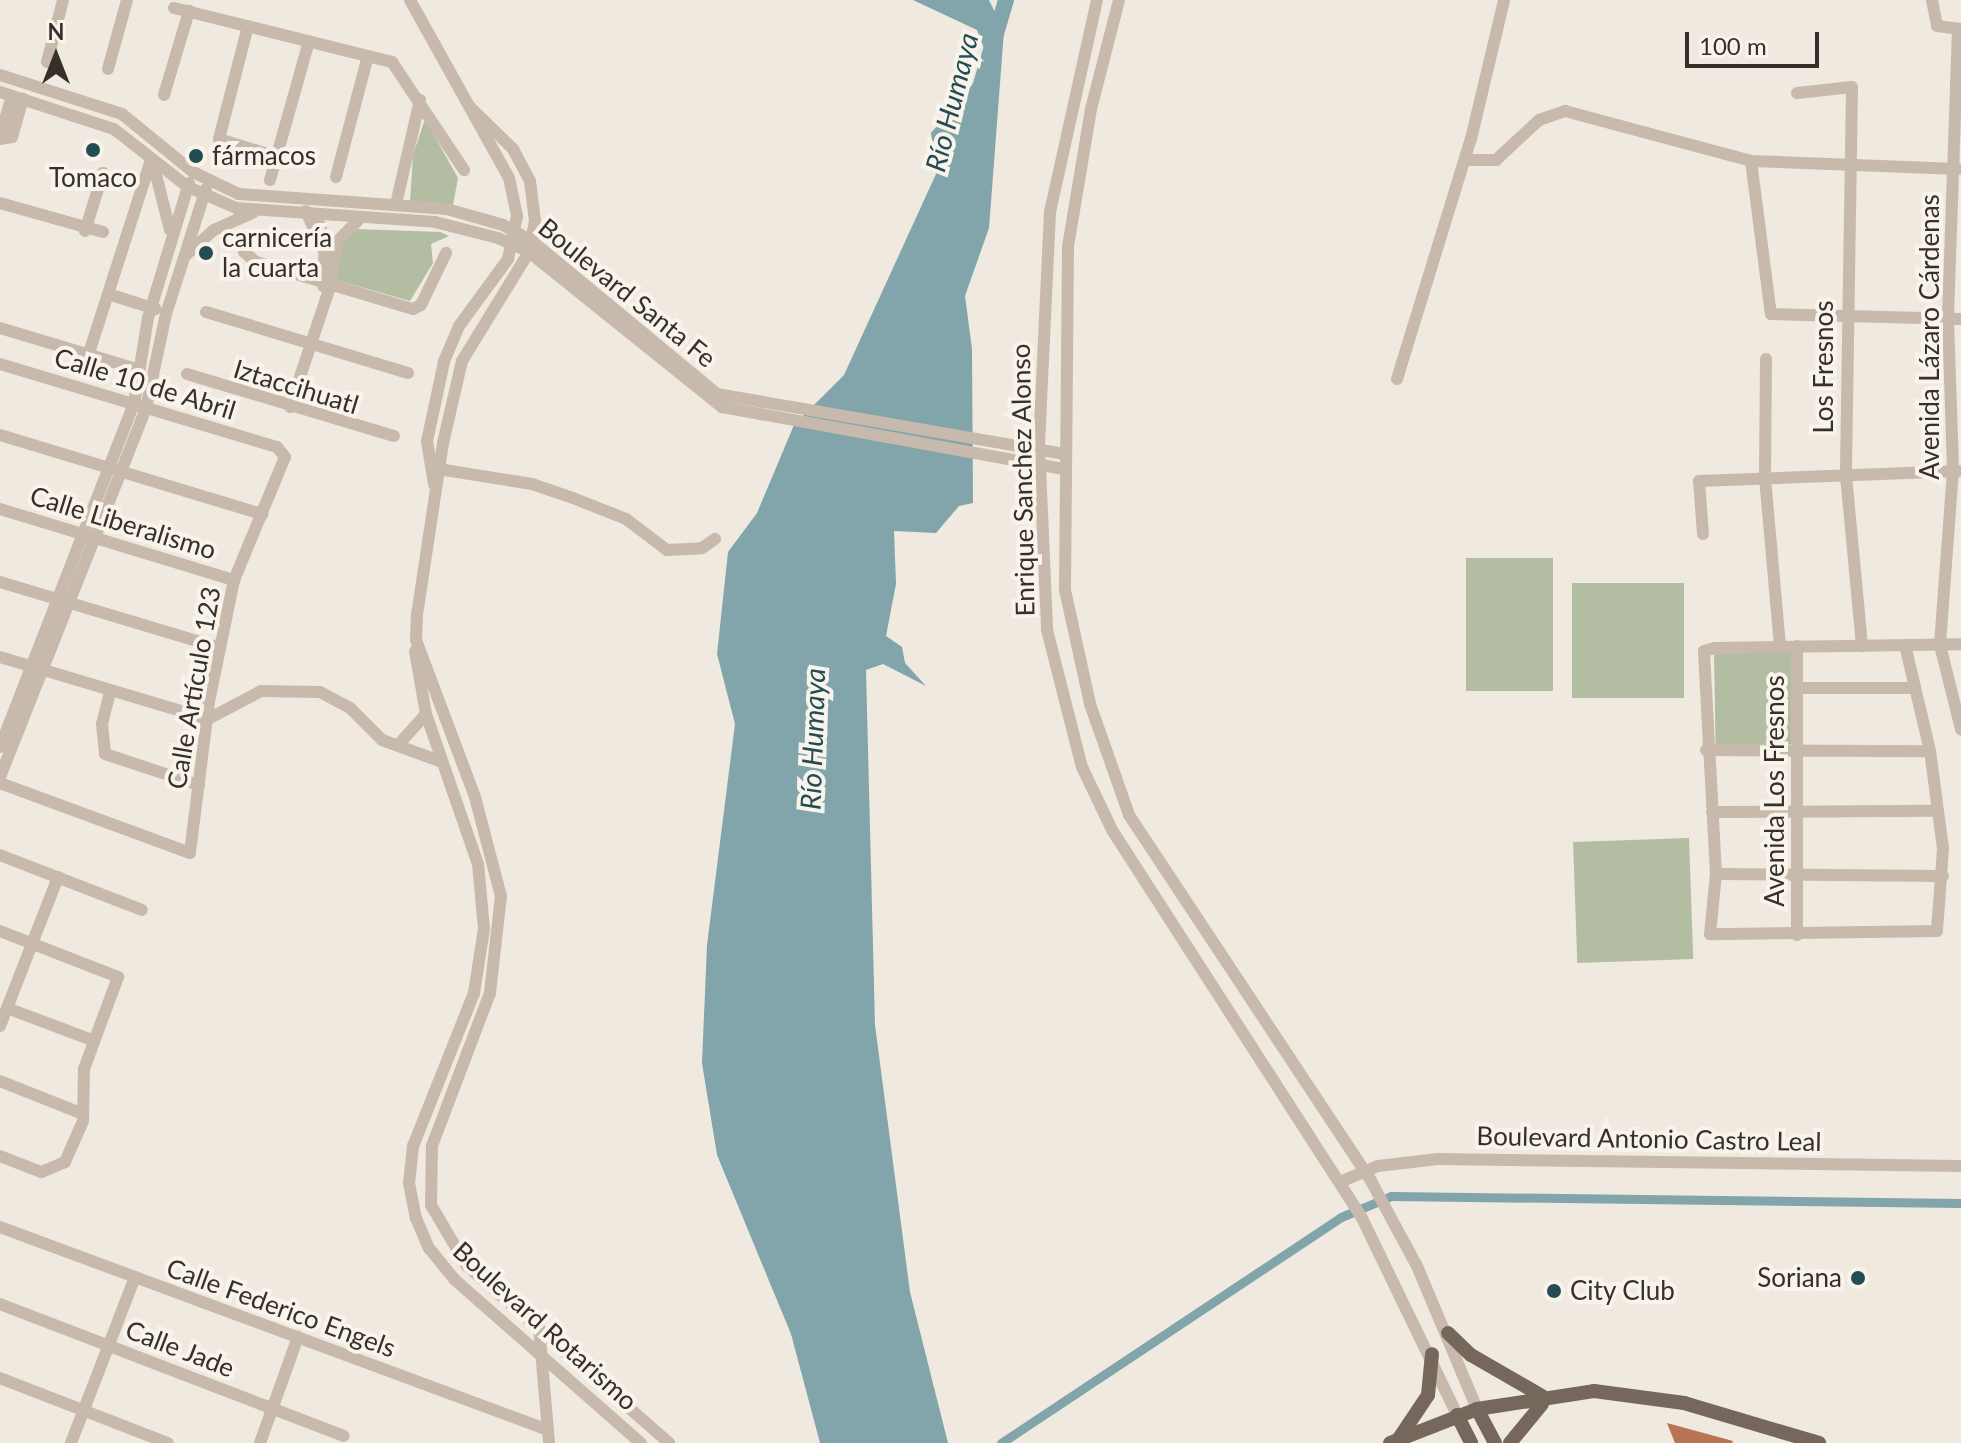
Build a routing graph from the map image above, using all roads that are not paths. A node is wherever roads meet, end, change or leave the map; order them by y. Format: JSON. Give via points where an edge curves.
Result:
{"nodes":[{"id":1,"x":63,"y":0,"type":"edge"},
{"id":2,"x":127,"y":0,"type":"edge"},
{"id":3,"x":410,"y":0,"type":"edge"},
{"id":4,"x":1097,"y":0,"type":"edge"},
{"id":5,"x":1119,"y":0,"type":"edge"},
{"id":6,"x":1504,"y":0,"type":"edge"},
{"id":7,"x":1932,"y":0,"type":"edge"},
{"id":8,"x":174,"y":8,"type":"dead end"},
{"id":9,"x":189,"y":11,"type":"junction"},
{"id":10,"x":248,"y":26,"type":"junction"},
{"id":11,"x":1959,"y":29,"type":"edge"},
{"id":12,"x":1087,"y":38,"type":"junction"},
{"id":13,"x":309,"y":41,"type":"junction"},
{"id":14,"x":1108,"y":43,"type":"junction"},
{"id":15,"x":368,"y":56,"type":"junction"},
{"id":16,"x":47,"y":62,"type":"dead end"},
{"id":17,"x":108,"y":69,"type":"dead end"},
{"id":18,"x":0,"y":75,"type":"edge"},
{"id":19,"x":34,"y":86,"type":"junction"},
{"id":20,"x":1797,"y":93,"type":"dead end"},
{"id":21,"x":164,"y":95,"type":"dead end"},
{"id":22,"x":16,"y":97,"type":"edge"},
{"id":23,"x":420,"y":100,"type":"junction"},
{"id":24,"x":469,"y":106,"type":"junction"},
{"id":25,"x":2,"y":139,"type":"edge"},
{"id":26,"x":277,"y":157,"type":"junction"},
{"id":27,"x":152,"y":160,"type":"junction"},
{"id":28,"x":1465,"y":160,"type":"junction"},
{"id":29,"x":1751,"y":161,"type":"junction"},
{"id":30,"x":1850,"y":165,"type":"junction"},
{"id":31,"x":1957,"y":169,"type":"edge"},
{"id":32,"x":464,"y":170,"type":"dead end"},
{"id":33,"x":193,"y":172,"type":"junction"},
{"id":34,"x":103,"y":173,"type":"dead end"},
{"id":35,"x":336,"y":177,"type":"dead end"},
{"id":36,"x":270,"y":180,"type":"dead end"},
{"id":37,"x":209,"y":182,"type":"junction"},
{"id":38,"x":188,"y":187,"type":"junction"},
{"id":39,"x":204,"y":197,"type":"junction"},
{"id":40,"x":309,"y":201,"type":"junction"},
{"id":41,"x":0,"y":203,"type":"edge"},
{"id":42,"x":401,"y":205,"type":"junction"},
{"id":43,"x":254,"y":212,"type":"junction"},
{"id":44,"x":311,"y":217,"type":"junction"},
{"id":45,"x":359,"y":219,"type":"junction"},
{"id":46,"x":406,"y":220,"type":"junction"},
{"id":47,"x":85,"y":231,"type":"junction"},
{"id":48,"x":103,"y":232,"type":"dead end"},
{"id":49,"x":514,"y":238,"type":"junction"},
{"id":50,"x":170,"y":240,"type":"junction"},
{"id":51,"x":329,"y":246,"type":"junction"},
{"id":52,"x":530,"y":247,"type":"junction"},
{"id":53,"x":244,"y":252,"type":"dead end"},
{"id":54,"x":446,"y":253,"type":"dead end"},
{"id":55,"x":185,"y":256,"type":"junction"},
{"id":56,"x":325,"y":286,"type":"junction"},
{"id":57,"x":108,"y":294,"type":"junction"},
{"id":58,"x":152,"y":307,"type":"junction"},
{"id":59,"x":206,"y":312,"type":"dead end"},
{"id":60,"x":166,"y":314,"type":"junction"},
{"id":61,"x":1845,"y":316,"type":"junction"},
{"id":62,"x":1955,"y":318,"type":"edge"},
{"id":63,"x":0,"y":328,"type":"edge"},
{"id":64,"x":309,"y":346,"type":"junction"},
{"id":65,"x":89,"y":353,"type":"junction"},
{"id":66,"x":1766,"y":359,"type":"dead end"},
{"id":67,"x":0,"y":364,"type":"edge"},
{"id":68,"x":140,"y":370,"type":"junction"},
{"id":69,"x":408,"y":373,"type":"dead end"},
{"id":70,"x":187,"y":374,"type":"dead end"},
{"id":71,"x":1397,"y":379,"type":"dead end"},
{"id":72,"x":1041,"y":403,"type":"junction"},
{"id":73,"x":1065,"y":403,"type":"junction"},
{"id":74,"x":140,"y":406,"type":"junction"},
{"id":75,"x":290,"y":407,"type":"junction"},
{"id":76,"x":0,"y":435,"type":"edge"},
{"id":77,"x":394,"y":436,"type":"dead end"},
{"id":78,"x":277,"y":447,"type":"joint"},
{"id":79,"x":1030,"y":454,"type":"junction"},
{"id":80,"x":1064,"y":454,"type":"junction"},
{"id":81,"x":1040,"y":465,"type":"junction"},
{"id":82,"x":434,"y":468,"type":"junction"},
{"id":83,"x":1064,"y":469,"type":"junction"},
{"id":84,"x":115,"y":470,"type":"junction"},
{"id":85,"x":1957,"y":471,"type":"edge"},
{"id":86,"x":1846,"y":476,"type":"junction"},
{"id":87,"x":1765,"y":478,"type":"junction"},
{"id":88,"x":0,"y":509,"type":"edge"},
{"id":89,"x":262,"y":514,"type":"junction"},
{"id":90,"x":1703,"y":534,"type":"dead end"},
{"id":91,"x":88,"y":536,"type":"junction"},
{"id":92,"x":715,"y":539,"type":"dead end"},
{"id":93,"x":234,"y":580,"type":"junction"},
{"id":94,"x":0,"y":582,"type":"edge"},
{"id":95,"x":62,"y":601,"type":"junction"},
{"id":96,"x":416,"y":640,"type":"junction"},
{"id":97,"x":1961,"y":644,"type":"edge"},
{"id":98,"x":1905,"y":645,"type":"junction"},
{"id":99,"x":1940,"y":645,"type":"junction"},
{"id":100,"x":1780,"y":646,"type":"junction"},
{"id":101,"x":1797,"y":646,"type":"junction"},
{"id":102,"x":1862,"y":646,"type":"junction"},
{"id":103,"x":220,"y":648,"type":"junction"},
{"id":104,"x":0,"y":657,"type":"edge"},
{"id":105,"x":36,"y":668,"type":"junction"},
{"id":106,"x":1797,"y":688,"type":"junction"},
{"id":107,"x":1915,"y":688,"type":"junction"},
{"id":108,"x":110,"y":692,"type":"junction"},
{"id":109,"x":426,"y":714,"type":"junction"},
{"id":110,"x":208,"y":719,"type":"junction"},
{"id":111,"x":1961,"y":729,"type":"edge"},
{"id":112,"x":8,"y":732,"type":"edge"},
{"id":113,"x":399,"y":744,"type":"junction"},
{"id":114,"x":0,"y":747,"type":"edge"},
{"id":115,"x":1706,"y":750,"type":"junction"},
{"id":116,"x":1796,"y":750,"type":"junction"},
{"id":117,"x":1930,"y":751,"type":"junction"},
{"id":118,"x":442,"y":762,"type":"junction"},
{"id":119,"x":0,"y":780,"type":"edge"},
{"id":120,"x":199,"y":785,"type":"junction"},
{"id":121,"x":1935,"y":811,"type":"junction"},
{"id":122,"x":1712,"y":812,"type":"junction"},
{"id":123,"x":1796,"y":812,"type":"junction"},
{"id":124,"x":0,"y":855,"type":"edge"},
{"id":125,"x":1716,"y":874,"type":"junction"},
{"id":126,"x":1796,"y":874,"type":"junction"},
{"id":127,"x":1943,"y":876,"type":"junction"},
{"id":128,"x":58,"y":877,"type":"junction"},
{"id":129,"x":142,"y":910,"type":"dead end"},
{"id":130,"x":0,"y":931,"type":"edge"},
{"id":131,"x":1797,"y":935,"type":"junction"},
{"id":132,"x":32,"y":944,"type":"junction"},
{"id":133,"x":7,"y":1008,"type":"junction"},
{"id":134,"x":0,"y":1026,"type":"edge"},
{"id":135,"x":92,"y":1040,"type":"junction"},
{"id":136,"x":0,"y":1081,"type":"edge"},
{"id":137,"x":83,"y":1114,"type":"junction"},
{"id":138,"x":0,"y":1156,"type":"edge"},
{"id":139,"x":1961,"y":1166,"type":"edge"},
{"id":140,"x":1362,"y":1170,"type":"junction"},
{"id":141,"x":1343,"y":1187,"type":"junction"},
{"id":142,"x":0,"y":1227,"type":"edge"},
{"id":143,"x":135,"y":1277,"type":"junction"},
{"id":144,"x":0,"y":1304,"type":"edge"},
{"id":145,"x":539,"y":1328,"type":"junction"},
{"id":146,"x":1448,"y":1333,"type":"junction"},
{"id":147,"x":298,"y":1337,"type":"junction"},
{"id":148,"x":109,"y":1345,"type":"junction"},
{"id":149,"x":541,"y":1353,"type":"junction"},
{"id":150,"x":1432,"y":1354,"type":"junction"},
{"id":151,"x":584,"y":1368,"type":"junction"},
{"id":152,"x":0,"y":1378,"type":"edge"},
{"id":153,"x":580,"y":1388,"type":"junction"},
{"id":154,"x":1542,"y":1400,"type":"junction"},
{"id":155,"x":273,"y":1408,"type":"junction"},
{"id":156,"x":84,"y":1410,"type":"junction"},
{"id":157,"x":1479,"y":1413,"type":"junction"},
{"id":158,"x":1459,"y":1419,"type":"junction"},
{"id":159,"x":344,"y":1436,"type":"dead end"},
{"id":160,"x":548,"y":1436,"type":"edge"},
{"id":161,"x":1799,"y":1441,"type":"edge"},
{"id":162,"x":1397,"y":1442,"type":"edge"},
{"id":163,"x":71,"y":1443,"type":"edge"},
{"id":164,"x":168,"y":1443,"type":"edge"},
{"id":165,"x":260,"y":1443,"type":"edge"},
{"id":166,"x":641,"y":1443,"type":"edge"},
{"id":167,"x":669,"y":1443,"type":"edge"},
{"id":168,"x":1471,"y":1443,"type":"edge"},
{"id":169,"x":1495,"y":1443,"type":"edge"},
{"id":170,"x":1510,"y":1443,"type":"edge"}],
"edges":[{"from":1,"to":16,"type":"street"},
{"from":2,"to":17,"type":"street"},
{"from":3,"to":24,"type":"street"},
{"from":4,"to":12,"type":"street","name":"Enrique Sanchez Alonso"},
{"from":5,"to":14,"type":"street","name":"Enrique Sanchez Alonso"},
{"from":6,"to":28,"type":"street"},
{"from":7,"to":11,"type":"street","via":[[1940,27]]},
{"from":8,"to":9,"type":"street"},
{"from":9,"to":10,"type":"street"},
{"from":9,"to":21,"type":"street"},
{"from":10,"to":13,"type":"street"},
{"from":10,"to":26,"type":"street","via":[[219,139]]},
{"from":11,"to":31,"type":"street","name":"Avenida Lázaro Cárdenas"},
{"from":12,"to":14,"type":"street"},
{"from":12,"to":72,"type":"street","name":"Enrique Sanchez Alonso","via":[[1050,212]]},
{"from":13,"to":15,"type":"street"},
{"from":13,"to":26,"type":"street"},
{"from":14,"to":73,"type":"street","name":"Enrique Sanchez Alonso","via":[[1068,246]]},
{"from":15,"to":23,"type":"street","via":[[397,66]]},
{"from":15,"to":35,"type":"street"},
{"from":18,"to":19,"type":"street","name":"Boulevard Santa Fe"},
{"from":19,"to":22,"type":"street"},
{"from":19,"to":33,"type":"street","name":"Boulevard Santa Fe","via":[[122,114]]},
{"from":20,"to":30,"type":"street","name":"Los Fresnos","via":[[1852,87]]},
{"from":22,"to":25,"type":"street"},
{"from":22,"to":27,"type":"street","name":"Boulevard Santa Fe","via":[[114,129]]},
{"from":23,"to":32,"type":"street"},
{"from":23,"to":42,"type":"street"},
{"from":24,"to":49,"type":"street","via":[[513,188]]},
{"from":24,"to":52,"type":"street","via":[[513,149],[530,181]]},
{"from":26,"to":36,"type":"street"},
{"from":27,"to":38,"type":"street","name":"Boulevard Santa Fe"},
{"from":27,"to":50,"type":"street"},
{"from":27,"to":57,"type":"street"},
{"from":28,"to":29,"type":"street","via":[[1496,160],[1539,120],[1565,111]]},
{"from":28,"to":71,"type":"street"},
{"from":29,"to":30,"type":"street"},
{"from":29,"to":61,"type":"street","via":[[1768,307],[1778,316]]},
{"from":30,"to":31,"type":"street"},
{"from":30,"to":61,"type":"street","name":"Los Fresnos"},
{"from":31,"to":62,"type":"street","name":"Avenida Lázaro Cárdenas"},
{"from":33,"to":37,"type":"street","name":"Boulevard Santa Fe"},
{"from":33,"to":38,"type":"street"},
{"from":34,"to":47,"type":"street"},
{"from":37,"to":39,"type":"street"},
{"from":37,"to":40,"type":"street","name":"Boulevard Santa Fe","via":[[252,197]]},
{"from":38,"to":39,"type":"street","name":"Boulevard Santa Fe"},
{"from":38,"to":50,"type":"street"},
{"from":39,"to":43,"type":"street","name":"Boulevard Santa Fe"},
{"from":39,"to":55,"type":"street"},
{"from":40,"to":42,"type":"street","name":"Boulevard Santa Fe"},
{"from":40,"to":44,"type":"street"},
{"from":41,"to":47,"type":"street"},
{"from":42,"to":46,"type":"street"},
{"from":42,"to":49,"type":"street","name":"Boulevard Santa Fe","via":[[459,211]]},
{"from":43,"to":44,"type":"street","name":"Boulevard Santa Fe"},
{"from":43,"to":55,"type":"street","via":[[214,230]]},
{"from":44,"to":45,"type":"street","name":"Boulevard Santa Fe"},
{"from":44,"to":51,"type":"street"},
{"from":45,"to":46,"type":"street","name":"Boulevard Santa Fe"},
{"from":45,"to":51,"type":"street"},
{"from":46,"to":49,"type":"street","name":"Boulevard Santa Fe"},
{"from":47,"to":48,"type":"street"},
{"from":49,"to":52,"type":"street","name":"Boulevard Santa Fe"},
{"from":49,"to":82,"type":"street","via":[[459,326],[444,362],[427,441]]},
{"from":50,"to":58,"type":"street"},
{"from":51,"to":56,"type":"street"},
{"from":52,"to":79,"type":"street","name":"Boulevard Santa Fe","via":[[717,394],[860,428]]},
{"from":52,"to":82,"type":"street","via":[[467,348]]},
{"from":53,"to":56,"type":"street","via":[[256,262]]},
{"from":54,"to":56,"type":"street","via":[[418,308]]},
{"from":55,"to":60,"type":"street"},
{"from":56,"to":64,"type":"street"},
{"from":57,"to":58,"type":"street"},
{"from":57,"to":65,"type":"street"},
{"from":58,"to":60,"type":"street"},
{"from":58,"to":68,"type":"street"},
{"from":59,"to":64,"type":"street"},
{"from":60,"to":74,"type":"street"},
{"from":61,"to":62,"type":"street"},
{"from":61,"to":86,"type":"street","name":"Los Fresnos"},
{"from":62,"to":85,"type":"street","name":"Avenida Lázaro Cárdenas"},
{"from":63,"to":65,"type":"street"},
{"from":64,"to":69,"type":"street"},
{"from":64,"to":75,"type":"street"},
{"from":65,"to":68,"type":"street"},
{"from":66,"to":87,"type":"street","name":"Avenida Los Fresnos"},
{"from":67,"to":74,"type":"street","name":"Calle 10 de Abril"},
{"from":68,"to":74,"type":"street"},
{"from":70,"to":75,"type":"street","name":"Iztaccihuatl"},
{"from":72,"to":73,"type":"street"},
{"from":72,"to":79,"type":"street","name":"Enrique Sanchez Alonso"},
{"from":73,"to":80,"type":"street","name":"Enrique Sanchez Alonso"},
{"from":74,"to":78,"type":"street","name":"Calle 10 de Abril"},
{"from":74,"to":84,"type":"street"},
{"from":75,"to":77,"type":"street","name":"Iztaccihuatl"},
{"from":76,"to":84,"type":"street"},
{"from":78,"to":89,"type":"street","name":"Calle Artículo 123","via":[[285,457]]},
{"from":79,"to":80,"type":"street","name":"Boulevard Santa Fe"},
{"from":79,"to":81,"type":"street","name":"Enrique Sanchez Alonso"},
{"from":80,"to":83,"type":"street","name":"Enrique Sanchez Alonso"},
{"from":81,"to":83,"type":"street"},
{"from":81,"to":141,"type":"street","name":"Enrique Sanchez Alonso","via":[[1047,630],[1082,767],[1145,888]]},
{"from":82,"to":92,"type":"street","via":[[573,498],[626,519],[667,550],[702,548]]},
{"from":82,"to":96,"type":"street"},
{"from":83,"to":140,"type":"street","name":"Enrique Sanchez Alonso","via":[[1065,590],[1090,704],[1129,815]]},
{"from":84,"to":89,"type":"street"},
{"from":84,"to":91,"type":"street"},
{"from":85,"to":86,"type":"street"},
{"from":85,"to":99,"type":"street","name":"Avenida Lázaro Cárdenas"},
{"from":86,"to":87,"type":"street"},
{"from":86,"to":102,"type":"street","name":"Los Fresnos"},
{"from":87,"to":90,"type":"street","via":[[1699,481]]},
{"from":87,"to":100,"type":"street","name":"Avenida Los Fresnos"},
{"from":88,"to":91,"type":"street","name":"Calle Liberalismo"},
{"from":89,"to":93,"type":"street","name":"Calle Artículo 123"},
{"from":91,"to":93,"type":"street","name":"Calle Liberalismo"},
{"from":91,"to":95,"type":"street"},
{"from":93,"to":103,"type":"street","name":"Calle Artículo 123"},
{"from":94,"to":95,"type":"street"},
{"from":95,"to":103,"type":"street"},
{"from":95,"to":105,"type":"street"},
{"from":96,"to":109,"type":"street","name":"Boulevard Rotarismo"},
{"from":96,"to":145,"type":"street","name":"Boulevard Rotarismo","via":[[494,855],[502,910],[488,1003],[432,1146],[431,1205],[467,1266]]},
{"from":97,"to":99,"type":"street"},
{"from":98,"to":99,"type":"street"},
{"from":98,"to":102,"type":"street"},
{"from":98,"to":107,"type":"street"},
{"from":99,"to":111,"type":"street","name":"Avenida Lázaro Cárdenas"},
{"from":100,"to":101,"type":"street"},
{"from":100,"to":115,"type":"street","via":[[1715,648],[1701,660]]},
{"from":101,"to":102,"type":"street"},
{"from":101,"to":106,"type":"street","name":"Avenida Los Fresnos"},
{"from":103,"to":110,"type":"street","name":"Calle Artículo 123"},
{"from":104,"to":105,"type":"street"},
{"from":105,"to":108,"type":"street"},
{"from":105,"to":112,"type":"street"},
{"from":106,"to":107,"type":"street"},
{"from":106,"to":116,"type":"street","name":"Avenida Los Fresnos"},
{"from":107,"to":117,"type":"street"},
{"from":108,"to":110,"type":"street"},
{"from":108,"to":120,"type":"street","via":[[102,724],[105,754]]},
{"from":109,"to":113,"type":"street"},
{"from":109,"to":118,"type":"street","name":"Boulevard Rotarismo"},
{"from":110,"to":113,"type":"street","via":[[261,691],[303,688],[336,698],[382,740]]},
{"from":110,"to":120,"type":"street","name":"Calle Artículo 123"},
{"from":112,"to":114,"type":"street"},
{"from":112,"to":119,"type":"street"},
{"from":113,"to":118,"type":"street"},
{"from":115,"to":116,"type":"street"},
{"from":115,"to":122,"type":"street"},
{"from":116,"to":117,"type":"street"},
{"from":116,"to":123,"type":"street","name":"Avenida Los Fresnos"},
{"from":117,"to":121,"type":"street"},
{"from":118,"to":149,"type":"street","name":"Boulevard Rotarismo","via":[[478,864],[482,949],[474,993],[418,1127],[409,1166],[412,1200],[439,1264]]},
{"from":119,"to":120,"type":"street","name":"Calle Artículo 123","via":[[190,853]]},
{"from":121,"to":123,"type":"street"},
{"from":121,"to":127,"type":"street"},
{"from":122,"to":123,"type":"street"},
{"from":122,"to":125,"type":"street"},
{"from":123,"to":126,"type":"street","name":"Avenida Los Fresnos"},
{"from":124,"to":128,"type":"street"},
{"from":125,"to":126,"type":"street"},
{"from":125,"to":131,"type":"street","via":[[1709,927],[1713,936]]},
{"from":126,"to":127,"type":"street"},
{"from":126,"to":131,"type":"street","name":"Avenida Los Fresnos"},
{"from":127,"to":131,"type":"street","via":[[1937,931]]},
{"from":128,"to":129,"type":"street"},
{"from":128,"to":132,"type":"street"},
{"from":130,"to":132,"type":"street"},
{"from":132,"to":133,"type":"street"},
{"from":132,"to":135,"type":"street","via":[[118,977]]},
{"from":133,"to":134,"type":"street"},
{"from":133,"to":135,"type":"street"},
{"from":135,"to":137,"type":"street","via":[[81,1083]]},
{"from":136,"to":137,"type":"street"},
{"from":137,"to":138,"type":"street","via":[[65,1162],[41,1172]]},
{"from":139,"to":140,"type":"street","name":"Boulevard Antonio Castro Leal","via":[[1522,1157],[1418,1160]]},
{"from":140,"to":141,"type":"street","name":"Boulevard Antonio Castro Leal"},
{"from":140,"to":146,"type":"street","name":"Enrique Sanchez Alonso"},
{"from":141,"to":150,"type":"street","name":"Enrique Sanchez Alonso"},
{"from":142,"to":143,"type":"street","name":"Calle Federico Engels"},
{"from":143,"to":147,"type":"street","name":"Calle Federico Engels"},
{"from":143,"to":148,"type":"street"},
{"from":144,"to":148,"type":"street","name":"Calle Jade"},
{"from":145,"to":149,"type":"street"},
{"from":145,"to":151,"type":"street","name":"Boulevard Rotarismo"},
{"from":146,"to":154,"type":"main road","via":[[1471,1355]]},
{"from":146,"to":157,"type":"street","name":"Enrique Sanchez Alonso"},
{"from":147,"to":155,"type":"street"},
{"from":147,"to":160,"type":"street","name":"Calle Federico Engels"},
{"from":148,"to":155,"type":"street","name":"Calle Jade"},
{"from":148,"to":156,"type":"street"},
{"from":149,"to":153,"type":"street","name":"Boulevard Rotarismo"},
{"from":149,"to":160,"type":"street"},
{"from":150,"to":158,"type":"street","name":"Enrique Sanchez Alonso"},
{"from":150,"to":162,"type":"main road","via":[[1428,1395]]},
{"from":151,"to":153,"type":"street"},
{"from":151,"to":167,"type":"street","name":"Boulevard Rotarismo"},
{"from":152,"to":156,"type":"street"},
{"from":153,"to":166,"type":"street","name":"Boulevard Rotarismo"},
{"from":154,"to":157,"type":"main road"},
{"from":154,"to":161,"type":"main road","via":[[1645,1395]]},
{"from":154,"to":170,"type":"main road"},
{"from":155,"to":159,"type":"street","name":"Calle Jade"},
{"from":155,"to":165,"type":"street"},
{"from":156,"to":163,"type":"street"},
{"from":156,"to":164,"type":"street"},
{"from":157,"to":158,"type":"main road"},
{"from":157,"to":169,"type":"main road"},
{"from":158,"to":162,"type":"main road"},
{"from":158,"to":168,"type":"main road"}]}
